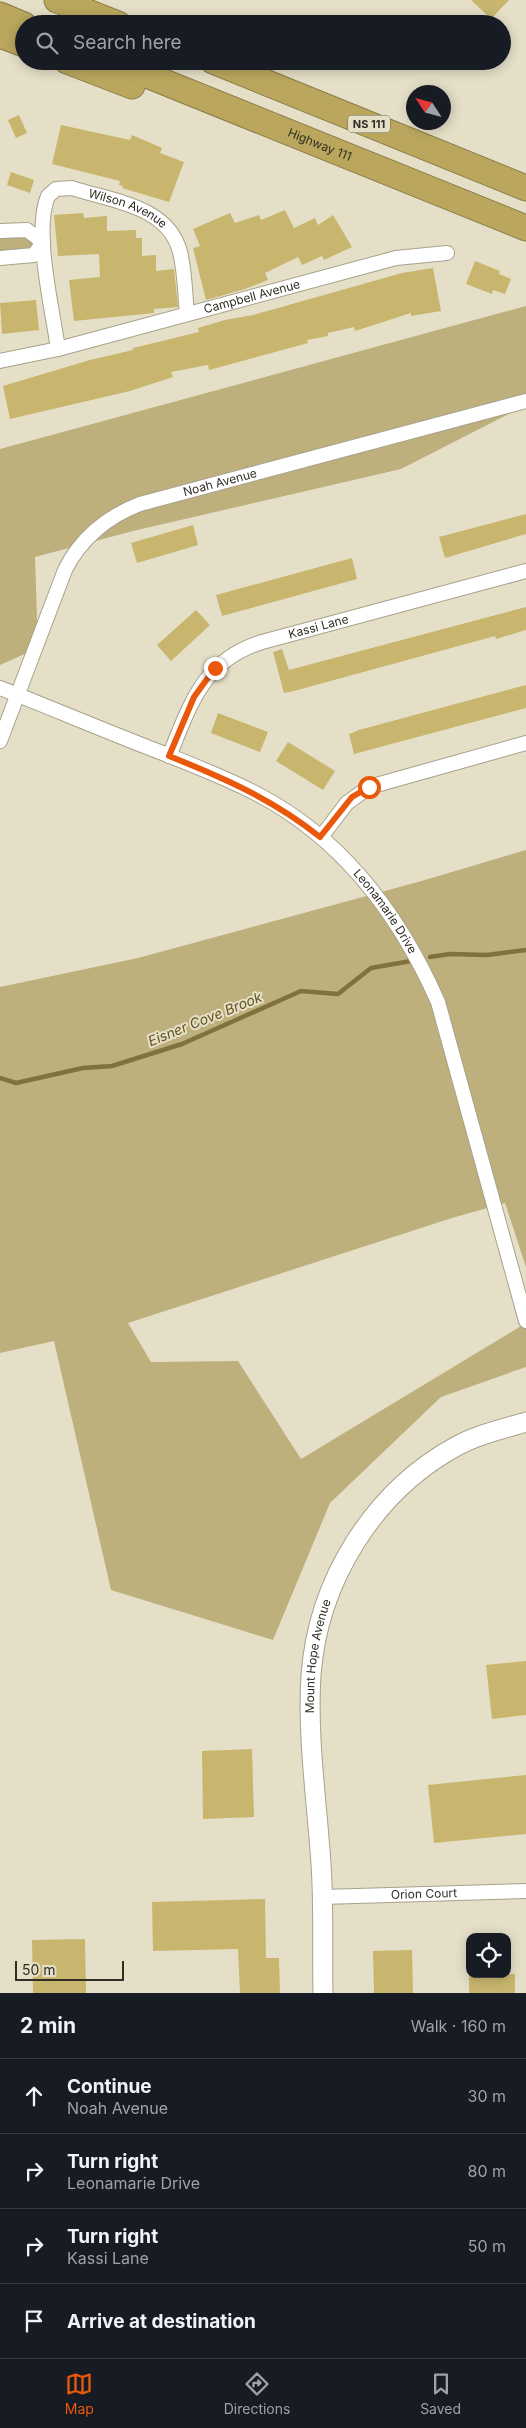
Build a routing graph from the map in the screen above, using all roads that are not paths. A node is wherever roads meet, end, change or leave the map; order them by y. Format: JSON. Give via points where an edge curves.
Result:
{"nodes":[{"id":1,"x":57,"y":0,"type":"edge"},
{"id":2,"x":0,"y":15,"type":"edge"},
{"id":3,"x":95,"y":15,"type":"edge"},
{"id":4,"x":15,"y":21,"type":"edge"},
{"id":5,"x":0,"y":35,"type":"edge"},
{"id":6,"x":15,"y":41,"type":"edge"},
{"id":7,"x":90,"y":70,"type":"edge"},
{"id":8,"x":134,"y":70,"type":"edge"},
{"id":9,"x":235,"y":70,"type":"edge"},
{"id":10,"x":385,"y":172,"type":"junction"},
{"id":11,"x":526,"y":188,"type":"edge"},
{"id":12,"x":526,"y":228,"type":"edge"},
{"id":13,"x":0,"y":231,"type":"edge"},
{"id":14,"x":43,"y":242,"type":"junction"},
{"id":15,"x":447,"y":254,"type":"dead end"},
{"id":16,"x":0,"y":258,"type":"edge"},
{"id":17,"x":187,"y":314,"type":"junction"},
{"id":18,"x":58,"y":349,"type":"junction"},
{"id":19,"x":0,"y":361,"type":"edge"},
{"id":20,"x":526,"y":401,"type":"edge"},
{"id":21,"x":526,"y":571,"type":"edge"},
{"id":22,"x":0,"y":688,"type":"edge"},
{"id":23,"x":16,"y":694,"type":"junction"},
{"id":24,"x":0,"y":740,"type":"edge"},
{"id":25,"x":526,"y":743,"type":"edge"},
{"id":26,"x":169,"y":756,"type":"junction"},
{"id":27,"x":320,"y":837,"type":"junction"},
{"id":28,"x":526,"y":1321,"type":"edge"},
{"id":29,"x":526,"y":1422,"type":"edge"},
{"id":30,"x":526,"y":1890,"type":"edge"},
{"id":31,"x":322,"y":1896,"type":"junction"},
{"id":32,"x":323,"y":1993,"type":"edge"}],
"edges":[{"from":1,"to":3,"type":"highway"},
{"from":2,"to":4,"type":"highway"},
{"from":5,"to":6,"type":"highway"},
{"from":7,"to":10,"type":"highway"},
{"from":8,"to":10,"type":"highway","name":"Highway 111"},
{"from":9,"to":11,"type":"highway","number":"NS 111"},
{"from":10,"to":12,"type":"highway","name":"Highway 111"},
{"from":13,"to":14,"type":"street","via":[[27,230]]},
{"from":14,"to":16,"type":"street","via":[[34,255]]},
{"from":14,"to":17,"type":"street","name":"Wilson Avenue","via":[[46,201],[51,192],[62,187],[140,209],[164,226],[177,244]]},
{"from":14,"to":18,"type":"street"},
{"from":15,"to":17,"type":"street","name":"Campbell Avenue","via":[[396,258]]},
{"from":17,"to":18,"type":"street","name":"Campbell Avenue"},
{"from":18,"to":19,"type":"street","name":"Campbell Avenue"},
{"from":20,"to":23,"type":"street","name":"Noah Avenue","via":[[241,476],[140,504],[120,513],[95,531],[69,562]]},
{"from":21,"to":26,"type":"street","name":"Kassi Lane","via":[[239,651],[220,663],[206,679],[189,708]]},
{"from":22,"to":23,"type":"street","name":"Leonamarie Drive"},
{"from":23,"to":24,"type":"street"},
{"from":23,"to":26,"type":"street","name":"Leonamarie Drive"},
{"from":25,"to":27,"type":"street","via":[[369,787],[352,797]]},
{"from":26,"to":27,"type":"street","name":"Leonamarie Drive","via":[[260,796]]},
{"from":27,"to":28,"type":"street","name":"Leonamarie Drive","via":[[352,866],[383,904],[416,954],[438,1002]]},
{"from":29,"to":31,"type":"street","name":"Mount Hope Avenue","via":[[456,1447],[408,1481],[360,1533],[329,1593],[315,1642],[311,1676]]},
{"from":30,"to":31,"type":"street","name":"Orion Court"},
{"from":31,"to":32,"type":"street","name":"Mount Hope Avenue"}]}
